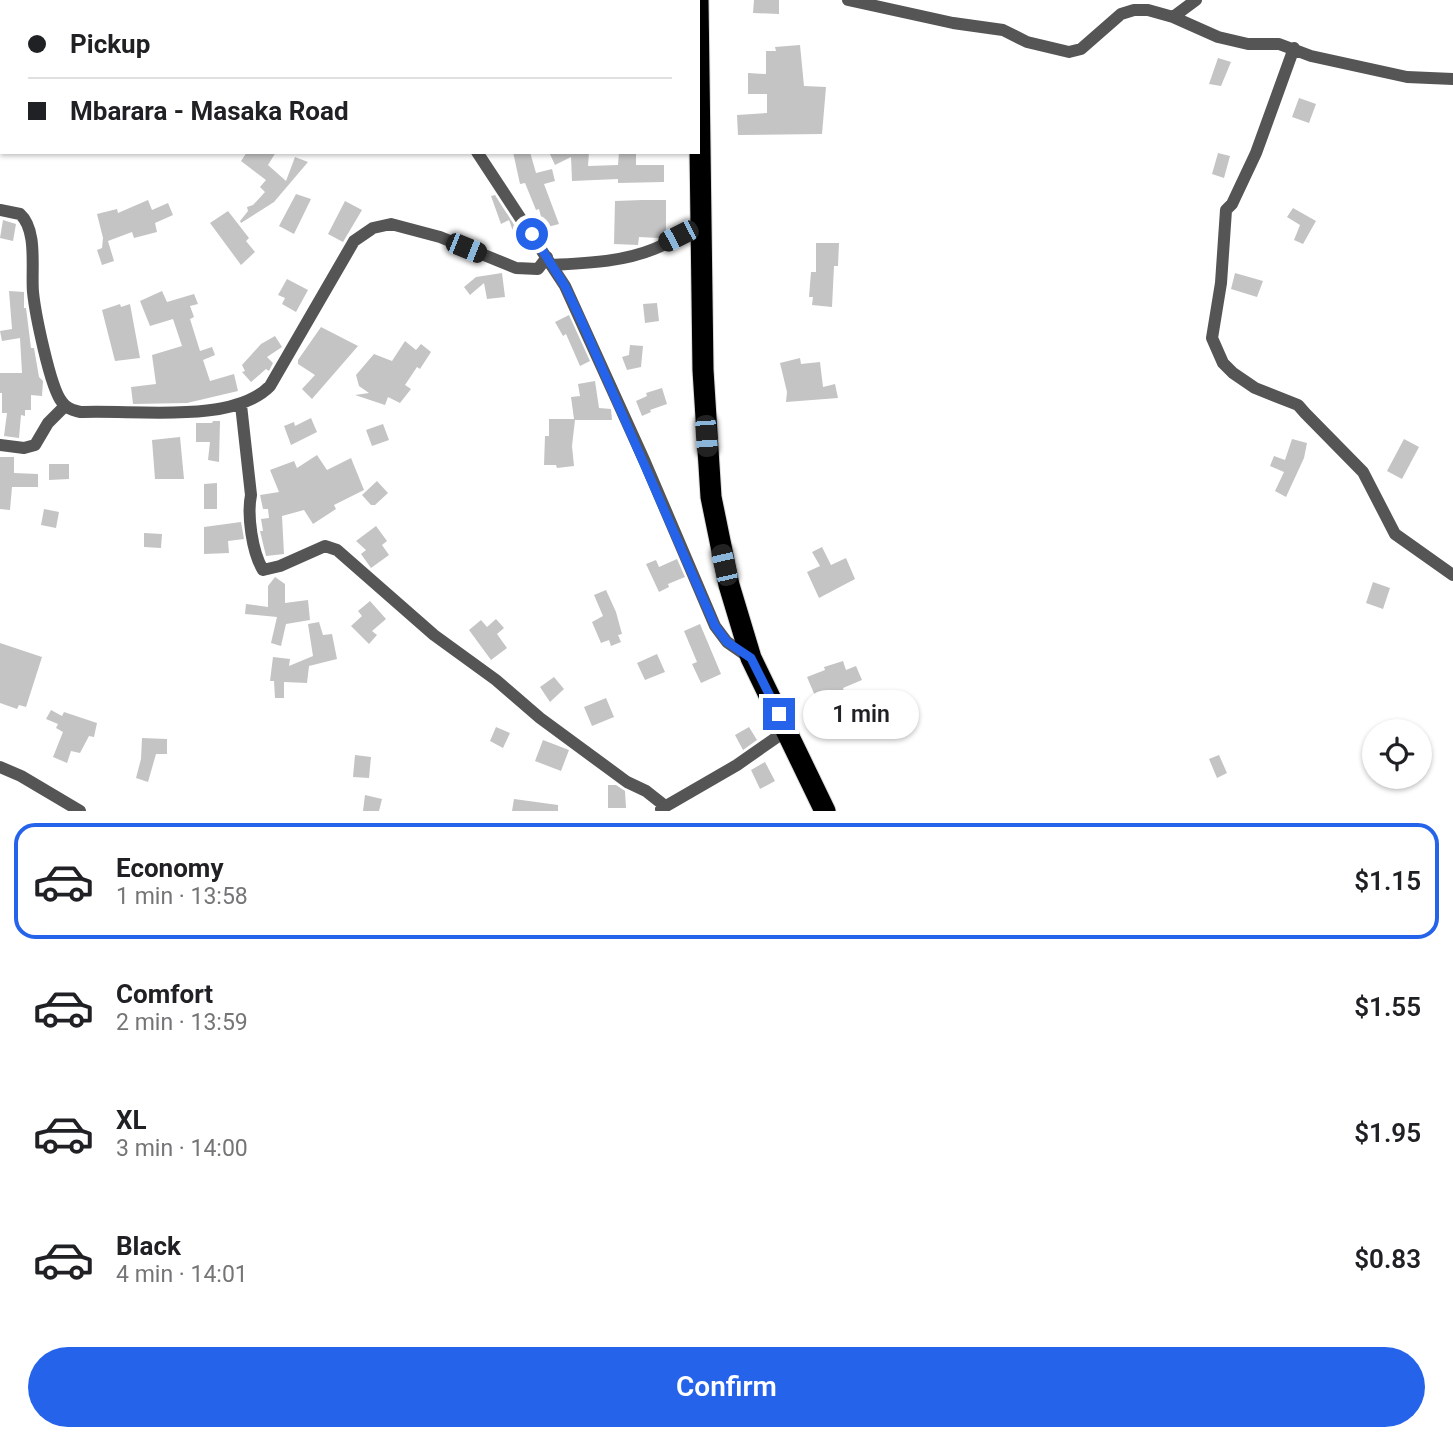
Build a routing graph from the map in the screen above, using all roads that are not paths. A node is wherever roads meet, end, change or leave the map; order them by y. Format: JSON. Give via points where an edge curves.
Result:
{"nodes":[{"id":1,"x":848,"y":0,"type":"edge"},
{"id":2,"x":1196,"y":0,"type":"edge"},
{"id":3,"x":1173,"y":17,"type":"junction"},
{"id":4,"x":1294,"y":48,"type":"junction"},
{"id":5,"x":1453,"y":79,"type":"edge"},
{"id":6,"x":700,"y":90,"type":"edge"},
{"id":7,"x":478,"y":154,"type":"edge"},
{"id":8,"x":0,"y":209,"type":"edge"},
{"id":9,"x":703,"y":224,"type":"junction"},
{"id":10,"x":550,"y":261,"type":"junction"},
{"id":11,"x":241,"y":405,"type":"junction"},
{"id":12,"x":65,"y":406,"type":"junction"},
{"id":13,"x":0,"y":445,"type":"edge"},
{"id":14,"x":1453,"y":575,"type":"edge"},
{"id":15,"x":751,"y":658,"type":"junction"},
{"id":16,"x":786,"y":730,"type":"junction"},
{"id":17,"x":0,"y":767,"type":"edge"},
{"id":18,"x":662,"y":809,"type":"edge"},
{"id":19,"x":80,"y":811,"type":"edge"},
{"id":20,"x":825,"y":811,"type":"edge"}],
"edges":[{"from":1,"to":3,"type":"street","via":[[1003,30],[1069,52],[1081,50],[1121,14],[1148,10]]},
{"from":2,"to":3,"type":"street"},
{"from":3,"to":4,"type":"street","via":[[1218,37]]},
{"from":4,"to":5,"type":"street","via":[[1311,56],[1407,77]]},
{"from":4,"to":14,"type":"street","via":[[1256,153],[1226,210],[1213,345],[1223,363],[1244,383],[1298,405],[1363,472],[1395,534]]},
{"from":6,"to":9,"type":"highway"},
{"from":7,"to":10,"type":"street"},
{"from":8,"to":12,"type":"street","via":[[20,214],[28,225],[35,307],[53,382]]},
{"from":9,"to":10,"type":"street","via":[[653,249],[606,262]]},
{"from":9,"to":15,"type":"highway","via":[[703,370],[711,497],[729,585]]},
{"from":10,"to":11,"type":"street","via":[[525,270],[410,228],[391,223],[373,228],[354,241],[270,386]]},
{"from":10,"to":15,"type":"street","via":[[587,332],[710,617],[727,642]]},
{"from":11,"to":12,"type":"street","via":[[179,412],[80,412]]},
{"from":11,"to":18,"type":"street","via":[[251,495],[248,509],[263,570],[325,546],[337,550],[434,635],[540,718],[646,791]]},
{"from":12,"to":13,"type":"street","via":[[35,445]]},
{"from":15,"to":16,"type":"highway"},
{"from":16,"to":18,"type":"street"},
{"from":16,"to":20,"type":"highway"},
{"from":17,"to":19,"type":"street"}]}
